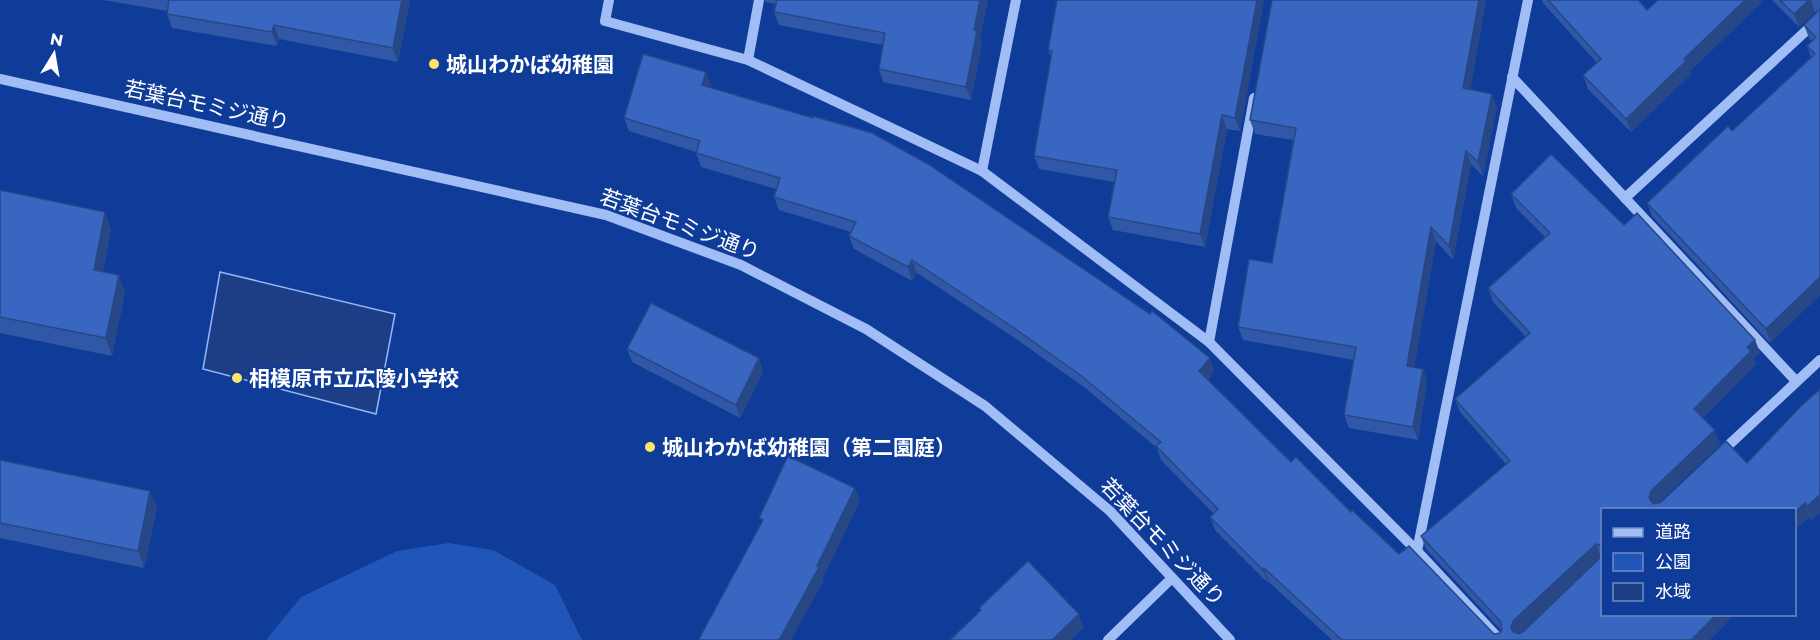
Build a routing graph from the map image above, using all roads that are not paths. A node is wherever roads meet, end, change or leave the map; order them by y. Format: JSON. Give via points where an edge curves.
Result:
{"nodes":[{"id":1,"x":609,"y":0,"type":"edge"},
{"id":2,"x":759,"y":0,"type":"edge"},
{"id":3,"x":1016,"y":0,"type":"edge"},
{"id":4,"x":1528,"y":0,"type":"edge"},
{"id":5,"x":1820,"y":18,"type":"edge"},
{"id":6,"x":748,"y":60,"type":"junction"},
{"id":7,"x":1512,"y":76,"type":"junction"},
{"id":8,"x":0,"y":79,"type":"edge"},
{"id":9,"x":1257,"y":82,"type":"edge"},
{"id":10,"x":982,"y":171,"type":"junction"},
{"id":11,"x":1625,"y":198,"type":"junction"},
{"id":12,"x":1209,"y":342,"type":"junction"},
{"id":13,"x":1820,"y":360,"type":"edge"},
{"id":14,"x":1796,"y":381,"type":"junction"},
{"id":15,"x":1712,"y":461,"type":"edge"},
{"id":16,"x":1418,"y":551,"type":"junction"},
{"id":17,"x":1172,"y":578,"type":"junction"},
{"id":18,"x":1108,"y":640,"type":"edge"},
{"id":19,"x":1230,"y":640,"type":"edge"},
{"id":20,"x":1500,"y":640,"type":"edge"}],
"edges":[{"from":1,"to":6,"type":"street","via":[[604,21]]},
{"from":2,"to":6,"type":"street"},
{"from":3,"to":10,"type":"street"},
{"from":4,"to":7,"type":"street"},
{"from":5,"to":11,"type":"street"},
{"from":6,"to":10,"type":"street"},
{"from":7,"to":11,"type":"street"},
{"from":7,"to":16,"type":"street"},
{"from":8,"to":17,"type":"street","name":"若葉台モミジ通り","via":[[606,214],[741,265],[866,329],[985,406],[1110,511]]},
{"from":9,"to":12,"type":"street"},
{"from":10,"to":12,"type":"street"},
{"from":11,"to":14,"type":"street"},
{"from":12,"to":16,"type":"street"},
{"from":13,"to":14,"type":"street"},
{"from":14,"to":15,"type":"street"},
{"from":16,"to":20,"type":"street"},
{"from":17,"to":18,"type":"street"},
{"from":17,"to":19,"type":"street","name":"若葉台モミジ通り"}]}
